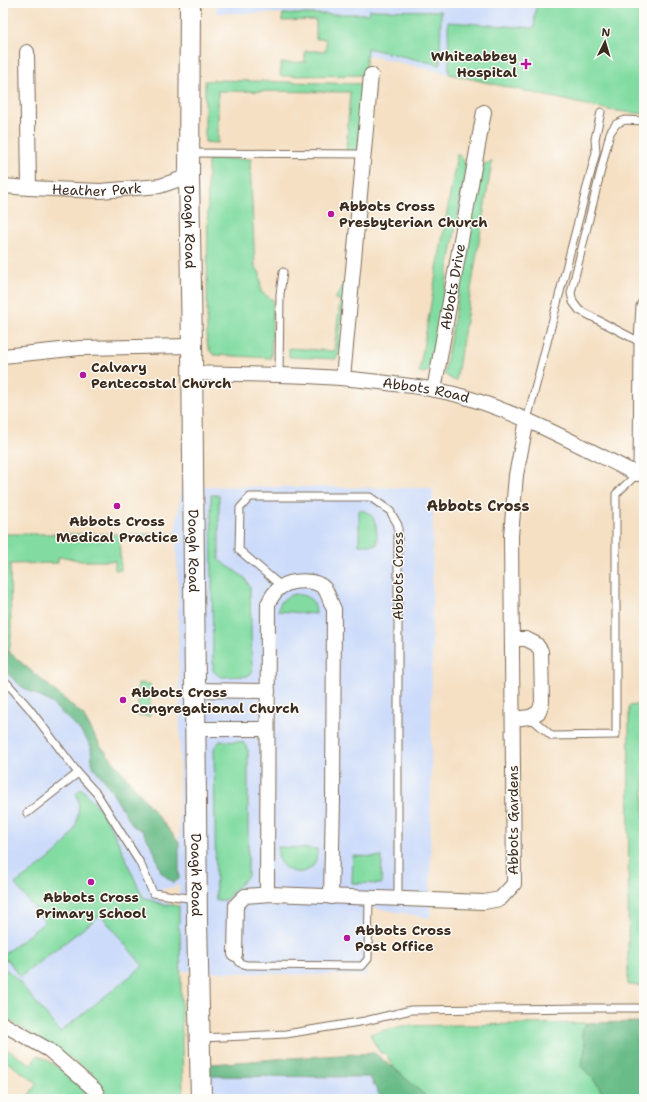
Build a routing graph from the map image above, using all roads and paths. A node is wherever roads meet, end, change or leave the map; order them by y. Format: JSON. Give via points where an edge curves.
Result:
{"nodes":[{"id":1,"x":190,"y":3,"type":"edge"},
{"id":2,"x":27,"y":52,"type":"dead end"},
{"id":3,"x":371,"y":75,"type":"dead end"},
{"id":4,"x":484,"y":112,"type":"dead end"},
{"id":5,"x":601,"y":112,"type":"dead end"},
{"id":6,"x":644,"y":121,"type":"edge"},
{"id":7,"x":189,"y":153,"type":"junction"},
{"id":8,"x":364,"y":154,"type":"junction"},
{"id":9,"x":189,"y":176,"type":"junction"},
{"id":10,"x":3,"y":186,"type":"edge"},
{"id":11,"x":30,"y":188,"type":"junction"},
{"id":12,"x":283,"y":272,"type":"dead end"},
{"id":13,"x":644,"y":298,"type":"edge"},
{"id":14,"x":638,"y":341,"type":"junction"},
{"id":15,"x":192,"y":346,"type":"junction"},
{"id":16,"x":3,"y":356,"type":"edge"},
{"id":17,"x":192,"y":372,"type":"junction"},
{"id":18,"x":279,"y":375,"type":"junction"},
{"id":19,"x":343,"y":378,"type":"junction"},
{"id":20,"x":434,"y":390,"type":"junction"},
{"id":21,"x":527,"y":420,"type":"junction"},
{"id":22,"x":640,"y":473,"type":"edge"},
{"id":23,"x":281,"y":586,"type":"junction"},
{"id":24,"x":512,"y":639,"type":"junction"},
{"id":25,"x":3,"y":681,"type":"edge"},
{"id":26,"x":195,"y":690,"type":"junction"},
{"id":27,"x":268,"y":691,"type":"junction"},
{"id":28,"x":530,"y":717,"type":"junction"},
{"id":29,"x":512,"y":719,"type":"junction"},
{"id":30,"x":195,"y":729,"type":"junction"},
{"id":31,"x":267,"y":729,"type":"junction"},
{"id":32,"x":78,"y":773,"type":"junction"},
{"id":33,"x":27,"y":813,"type":"dead end"},
{"id":34,"x":267,"y":894,"type":"junction"},
{"id":35,"x":331,"y":897,"type":"junction"},
{"id":36,"x":369,"y":898,"type":"junction"},
{"id":37,"x":197,"y":899,"type":"junction"},
{"id":38,"x":398,"y":899,"type":"junction"},
{"id":39,"x":235,"y":954,"type":"joint"},
{"id":40,"x":644,"y":1008,"type":"edge"},
{"id":41,"x":3,"y":1024,"type":"edge"},
{"id":42,"x":200,"y":1038,"type":"junction"},
{"id":43,"x":99,"y":1099,"type":"edge"},
{"id":44,"x":201,"y":1099,"type":"edge"}],
"edges":[{"from":1,"to":7,"type":"main road","name":"Doagh Road"},
{"from":2,"to":11,"type":"street"},
{"from":3,"to":8,"type":"street"},
{"from":4,"to":20,"type":"street","name":"Abbots Drive"},
{"from":5,"to":21,"type":"lane","via":[[595,138],[596,152]]},
{"from":6,"to":14,"type":"lane","via":[[625,120],[616,124],[610,133],[571,293],[572,302],[579,310]]},
{"from":7,"to":8,"type":"lane"},
{"from":7,"to":9,"type":"main road","name":"Doagh Road"},
{"from":8,"to":19,"type":"street"},
{"from":9,"to":11,"type":"street","name":"Heather Park","via":[[160,186],[100,191]]},
{"from":9,"to":15,"type":"main road","name":"Doagh Road"},
{"from":10,"to":11,"type":"street","name":"Heather Park"},
{"from":12,"to":18,"type":"lane","via":[[280,294]]},
{"from":13,"to":14,"type":"lane","via":[[640,306]]},
{"from":14,"to":22,"type":"lane"},
{"from":15,"to":16,"type":"street","via":[[80,348]]},
{"from":15,"to":17,"type":"main road","name":"Doagh Road"},
{"from":17,"to":18,"type":"street","name":"Abbots Road"},
{"from":17,"to":26,"type":"main road","name":"Doagh Road"},
{"from":18,"to":19,"type":"street","name":"Abbots Road"},
{"from":19,"to":20,"type":"street","name":"Abbots Road"},
{"from":20,"to":21,"type":"street","name":"Abbots Road","via":[[484,403]]},
{"from":21,"to":22,"type":"street","name":"Abbots Road"},
{"from":21,"to":24,"type":"street","name":"Abbots Gardens","via":[[516,475],[511,528]]},
{"from":22,"to":28,"type":"lane","via":[[616,494],[616,735],[552,736]]},
{"from":23,"to":27,"type":"street","via":[[268,604]]},
{"from":23,"to":35,"type":"street","via":[[300,581],[315,582],[325,589],[334,609]]},
{"from":23,"to":38,"type":"lane","name":"Abbots Cross","via":[[239,550],[240,508],[250,497],[370,497],[390,511],[398,525]]},
{"from":24,"to":28,"type":"street","via":[[536,644],[541,651],[542,702],[539,712]]},
{"from":24,"to":29,"type":"street","name":"Abbots Gardens"},
{"from":25,"to":32,"type":"lane","via":[[29,708]]},
{"from":26,"to":27,"type":"street"},
{"from":26,"to":30,"type":"main road","name":"Doagh Road"},
{"from":27,"to":31,"type":"street"},
{"from":28,"to":29,"type":"street"},
{"from":29,"to":38,"type":"street","name":"Abbots Gardens","via":[[514,884],[500,899],[484,902]]},
{"from":30,"to":31,"type":"street"},
{"from":30,"to":37,"type":"main road","name":"Doagh Road"},
{"from":31,"to":34,"type":"street"},
{"from":32,"to":33,"type":"lane"},
{"from":32,"to":37,"type":"lane","via":[[97,794],[140,863],[153,893]]},
{"from":34,"to":35,"type":"street","name":"Abbots Gardens"},
{"from":34,"to":39,"type":"street","name":"Abbots Gardens","via":[[245,896],[236,905]]},
{"from":35,"to":36,"type":"street","name":"Abbots Gardens"},
{"from":36,"to":38,"type":"street","name":"Abbots Gardens"},
{"from":36,"to":39,"type":"lane","via":[[368,958],[362,966],[247,965],[240,963]]},
{"from":37,"to":42,"type":"main road","name":"Doagh Road"},
{"from":40,"to":42,"type":"lane","via":[[411,1010],[365,1021],[286,1034]]},
{"from":41,"to":43,"type":"street","via":[[49,1050],[95,1090]]},
{"from":42,"to":44,"type":"main road","name":"Doagh Road"}]}
